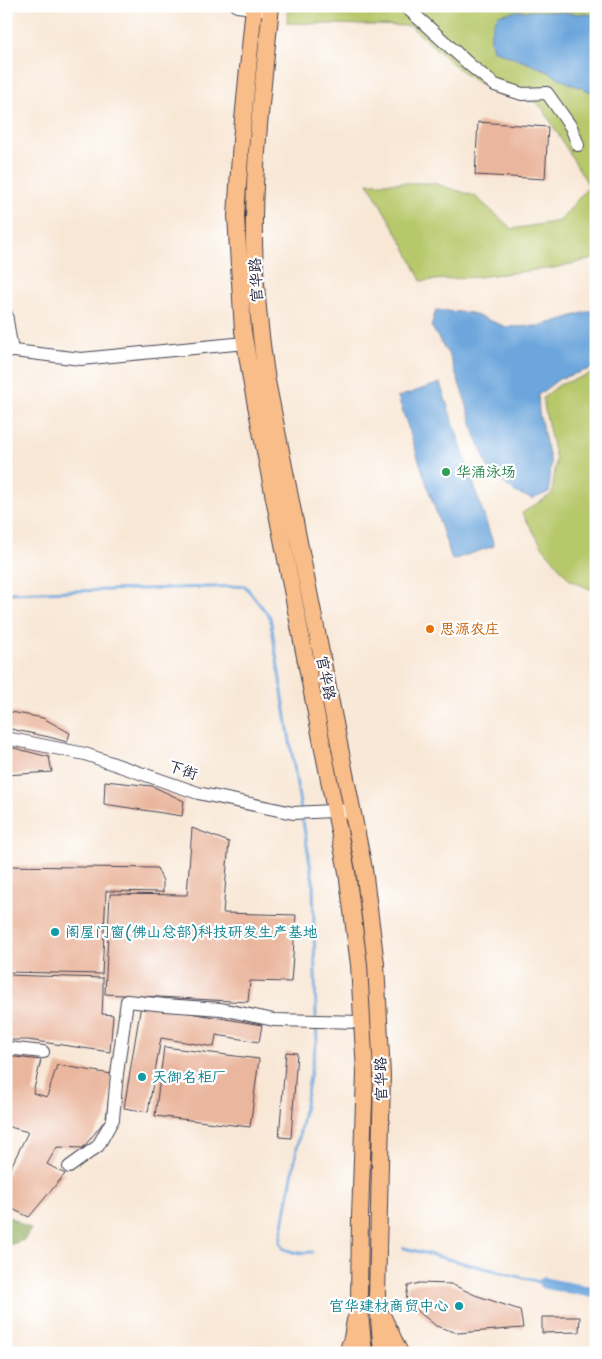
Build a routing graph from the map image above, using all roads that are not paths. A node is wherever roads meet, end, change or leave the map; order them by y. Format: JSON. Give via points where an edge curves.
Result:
{"nodes":[{"id":1,"x":237,"y":6,"type":"edge"},
{"id":2,"x":405,"y":6,"type":"edge"},
{"id":3,"x":254,"y":7,"type":"edge"},
{"id":4,"x":271,"y":8,"type":"edge"},
{"id":5,"x":578,"y":145,"type":"dead end"},
{"id":6,"x":6,"y":314,"type":"edge"},
{"id":7,"x":245,"y":343,"type":"junction"},
{"id":8,"x":9,"y":350,"type":"edge"},
{"id":9,"x":6,"y":738,"type":"edge"},
{"id":10,"x":352,"y":810,"type":"junction"},
{"id":11,"x":335,"y":811,"type":"junction"},
{"id":12,"x":362,"y":1022,"type":"junction"},
{"id":13,"x":6,"y":1048,"type":"edge"},
{"id":14,"x":44,"y":1052,"type":"dead end"},
{"id":15,"x":69,"y":1167,"type":"dead end"},
{"id":16,"x":359,"y":1303,"type":"junction"},
{"id":17,"x":378,"y":1307,"type":"junction"},
{"id":18,"x":347,"y":1353,"type":"edge"},
{"id":19,"x":364,"y":1353,"type":"edge"},
{"id":20,"x":382,"y":1353,"type":"edge"},
{"id":21,"x":400,"y":1353,"type":"edge"}],
"edges":[{"from":1,"to":3,"type":"street"},
{"from":2,"to":5,"type":"street","via":[[495,85],[522,94],[547,93],[571,127]]},
{"from":3,"to":4,"type":"street"},
{"from":3,"to":7,"type":"main road","name":"官华路","via":[[236,216]]},
{"from":4,"to":10,"type":"main road","name":"官华路","via":[[257,145],[254,220],[260,330],[267,381]]},
{"from":6,"to":8,"type":"street"},
{"from":7,"to":8,"type":"street","via":[[81,358]]},
{"from":7,"to":11,"type":"main road","name":"官华路"},
{"from":9,"to":11,"type":"street","name":"下街","via":[[85,754],[198,792],[293,813]]},
{"from":10,"to":11,"type":"street","name":"下街"},
{"from":10,"to":17,"type":"main road","name":"官华路","via":[[364,870],[376,964],[382,1075]]},
{"from":11,"to":12,"type":"main road","name":"官华路","via":[[359,965]]},
{"from":12,"to":15,"type":"street","via":[[274,1020],[222,1009],[127,1001],[113,1119],[98,1146]]},
{"from":12,"to":16,"type":"main road","name":"官华路","via":[[365,1095]]},
{"from":13,"to":14,"type":"street"},
{"from":16,"to":18,"type":"main road"},
{"from":16,"to":19,"type":"main road","name":"官华路"},
{"from":17,"to":20,"type":"main road","name":"官华路"},
{"from":17,"to":21,"type":"main road"}]}
